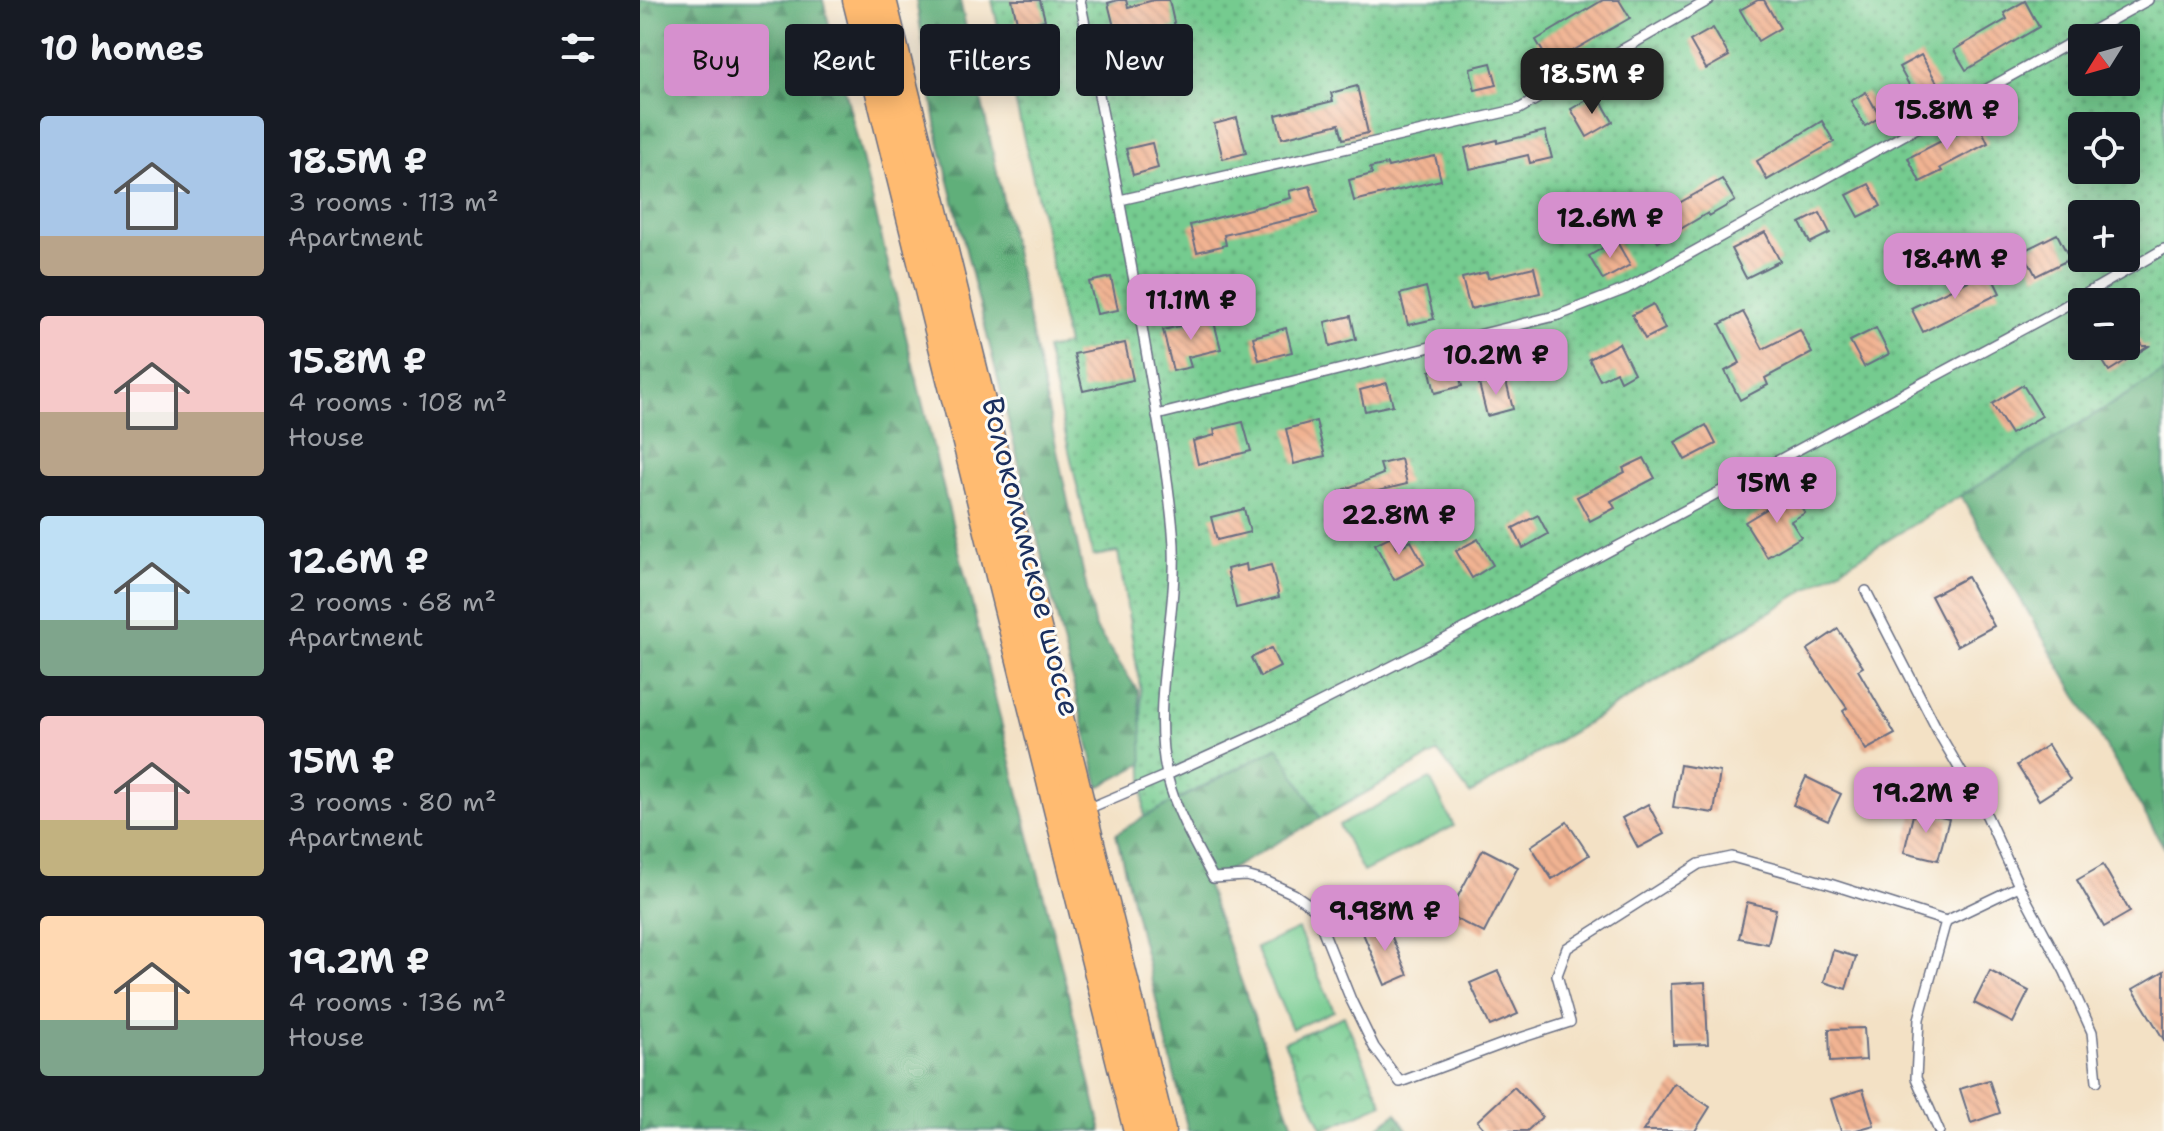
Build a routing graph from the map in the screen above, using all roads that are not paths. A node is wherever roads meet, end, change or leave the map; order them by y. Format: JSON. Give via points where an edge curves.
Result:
{"nodes":[{"id":1,"x":857,"y":0,"type":"edge"},
{"id":2,"x":882,"y":0,"type":"edge"},
{"id":3,"x":1080,"y":0,"type":"edge"},
{"id":4,"x":1709,"y":0,"type":"edge"},
{"id":5,"x":2148,"y":0,"type":"edge"},
{"id":6,"x":1120,"y":200,"type":"junction"},
{"id":7,"x":2164,"y":249,"type":"edge"},
{"id":8,"x":1157,"y":415,"type":"junction"},
{"id":9,"x":1866,"y":591,"type":"dead end"},
{"id":10,"x":1167,"y":775,"type":"junction"},
{"id":11,"x":1071,"y":813,"type":"junction"},
{"id":12,"x":2019,"y":886,"type":"junction"},
{"id":13,"x":1946,"y":921,"type":"junction"},
{"id":14,"x":2097,"y":1081,"type":"dead end"},
{"id":15,"x":1138,"y":1131,"type":"edge"},
{"id":16,"x":1161,"y":1131,"type":"edge"},
{"id":17,"x":1939,"y":1131,"type":"edge"}],
"edges":[{"from":1,"to":11,"type":"main road","name":"Волоколамское шоссе"},
{"from":2,"to":11,"type":"main road","name":"Волоколамское шоссе"},
{"from":3,"to":6,"type":"lane"},
{"from":4,"to":6,"type":"lane","via":[[1519,109]]},
{"from":5,"to":8,"type":"lane","via":[[1626,289],[1559,315]]},
{"from":6,"to":8,"type":"lane"},
{"from":7,"to":10,"type":"lane","via":[[1446,638]]},
{"from":8,"to":10,"type":"lane","via":[[1174,533],[1175,591],[1163,689]]},
{"from":9,"to":12,"type":"lane"},
{"from":10,"to":11,"type":"lane"},
{"from":10,"to":13,"type":"lane","via":[[1174,801],[1213,878],[1246,876],[1268,882],[1314,908],[1374,1047],[1400,1082],[1570,1022],[1557,975],[1567,948],[1699,864],[1732,857]]},
{"from":11,"to":15,"type":"main road","name":"Волоколамское шоссе"},
{"from":11,"to":16,"type":"main road","name":"Волоколамское шоссе"},
{"from":12,"to":13,"type":"lane"},
{"from":12,"to":14,"type":"lane","via":[[2092,1032]]},
{"from":13,"to":17,"type":"lane","via":[[1919,1019],[1916,1078]]}]}
